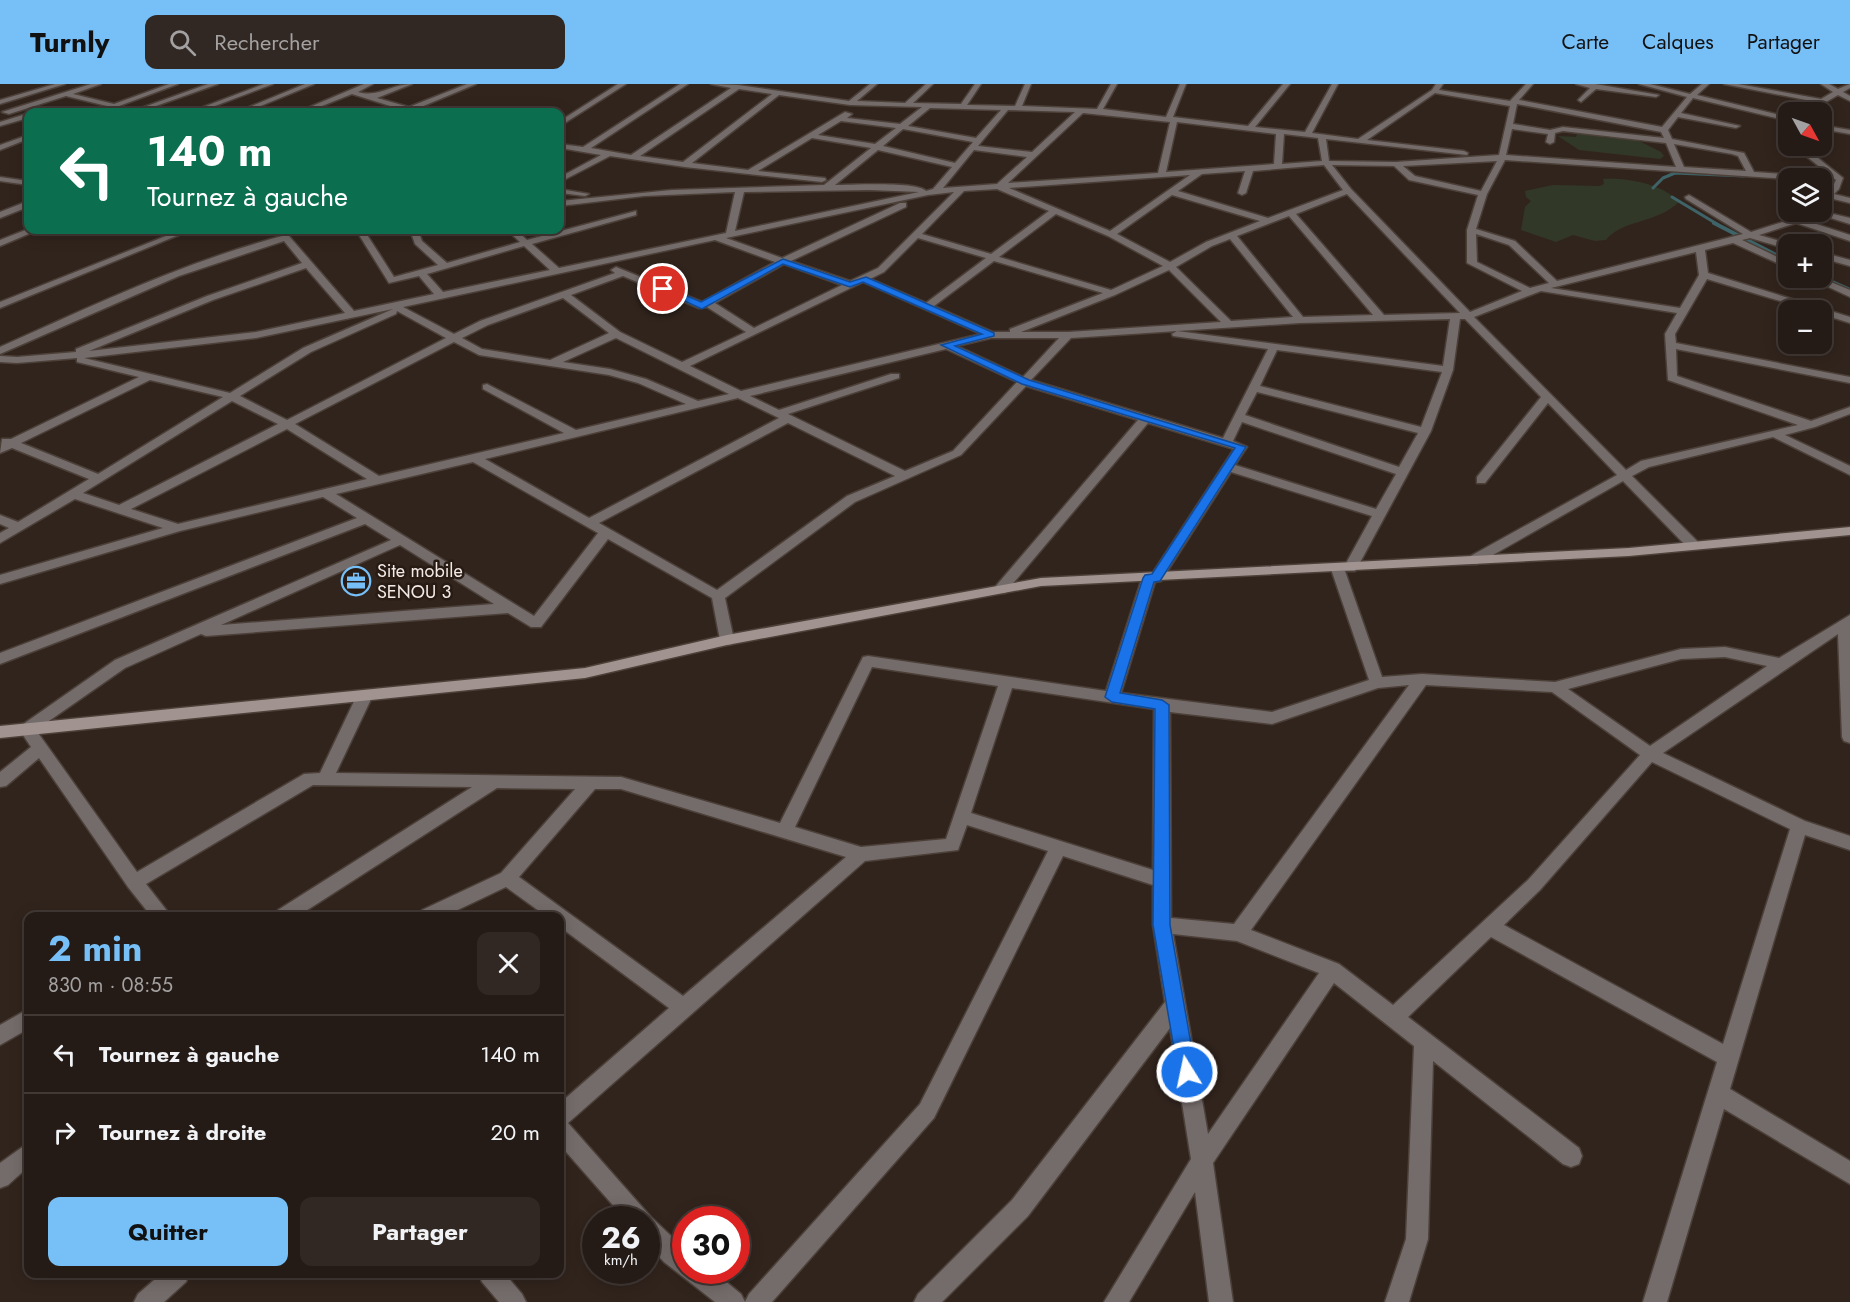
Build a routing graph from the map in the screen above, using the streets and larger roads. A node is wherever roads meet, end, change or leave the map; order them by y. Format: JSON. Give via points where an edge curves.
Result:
{"nodes":[{"id":1,"x":62,"y":84,"type":"edge"},
{"id":2,"x":98,"y":84,"type":"edge"},
{"id":3,"x":175,"y":84,"type":"edge"},
{"id":4,"x":215,"y":84,"type":"edge"},
{"id":5,"x":270,"y":84,"type":"edge"},
{"id":6,"x":311,"y":84,"type":"edge"},
{"id":7,"x":370,"y":84,"type":"edge"},
{"id":8,"x":409,"y":84,"type":"edge"},
{"id":9,"x":473,"y":84,"type":"edge"},
{"id":10,"x":624,"y":84,"type":"edge"},
{"id":11,"x":685,"y":84,"type":"edge"},
{"id":12,"x":714,"y":84,"type":"edge"},
{"id":13,"x":751,"y":84,"type":"edge"},
{"id":14,"x":874,"y":84,"type":"edge"},
{"id":15,"x":930,"y":84,"type":"edge"},
{"id":16,"x":978,"y":84,"type":"edge"},
{"id":17,"x":1028,"y":84,"type":"edge"},
{"id":18,"x":1114,"y":84,"type":"edge"},
{"id":19,"x":1183,"y":84,"type":"edge"},
{"id":20,"x":1287,"y":84,"type":"edge"},
{"id":21,"x":1322,"y":84,"type":"edge"},
{"id":22,"x":1530,"y":84,"type":"edge"},
{"id":23,"x":1579,"y":84,"type":"edge"},
{"id":24,"x":1642,"y":84,"type":"edge"},
{"id":25,"x":1706,"y":84,"type":"edge"},
{"id":26,"x":1727,"y":84,"type":"edge"},
{"id":27,"x":1811,"y":84,"type":"edge"},
{"id":28,"x":1334,"y":85,"type":"edge"},
{"id":29,"x":1850,"y":85,"type":"edge"},
{"id":30,"x":1594,"y":86,"type":"junction"},
{"id":31,"x":1437,"y":87,"type":"edge"},
{"id":32,"x":740,"y":88,"type":"junction"},
{"id":33,"x":1830,"y":88,"type":"edge"},
{"id":34,"x":799,"y":89,"type":"dead end"},
{"id":35,"x":352,"y":92,"type":"junction"},
{"id":36,"x":778,"y":93,"type":"junction"},
{"id":37,"x":66,"y":94,"type":"junction"},
{"id":38,"x":790,"y":95,"type":"junction"},
{"id":39,"x":82,"y":98,"type":"junction"},
{"id":40,"x":370,"y":98,"type":"junction"},
{"id":41,"x":1689,"y":99,"type":"junction"},
{"id":42,"x":1850,"y":99,"type":"edge"},
{"id":43,"x":1581,"y":100,"type":"dead end"},
{"id":44,"x":1822,"y":101,"type":"joint"},
{"id":45,"x":0,"y":102,"type":"edge"},
{"id":46,"x":1513,"y":102,"type":"junction"},
{"id":47,"x":850,"y":103,"type":"junction"},
{"id":48,"x":866,"y":104,"type":"junction"},
{"id":49,"x":59,"y":105,"type":"dead end"},
{"id":50,"x":906,"y":105,"type":"junction"},
{"id":51,"x":929,"y":105,"type":"junction"},
{"id":52,"x":115,"y":106,"type":"junction"},
{"id":53,"x":963,"y":106,"type":"junction"},
{"id":54,"x":109,"y":108,"type":"edge"},
{"id":55,"x":146,"y":108,"type":"edge"},
{"id":56,"x":206,"y":108,"type":"edge"},
{"id":57,"x":252,"y":108,"type":"edge"},
{"id":58,"x":312,"y":108,"type":"edge"},
{"id":59,"x":398,"y":108,"type":"edge"},
{"id":60,"x":414,"y":108,"type":"edge"},
{"id":61,"x":1006,"y":108,"type":"junction"},
{"id":62,"x":1018,"y":108,"type":"junction"},
{"id":63,"x":1082,"y":110,"type":"junction"},
{"id":64,"x":3,"y":111,"type":"edge"},
{"id":65,"x":1099,"y":111,"type":"junction"},
{"id":66,"x":1676,"y":114,"type":"junction"},
{"id":67,"x":24,"y":115,"type":"edge"},
{"id":68,"x":24,"y":117,"type":"edge"},
{"id":69,"x":1778,"y":117,"type":"edge"},
{"id":70,"x":840,"y":119,"type":"junction"},
{"id":71,"x":1171,"y":121,"type":"junction"},
{"id":72,"x":564,"y":122,"type":"edge"},
{"id":73,"x":0,"y":124,"type":"edge"},
{"id":74,"x":1508,"y":126,"type":"junction"},
{"id":75,"x":1736,"y":126,"type":"dead end"},
{"id":76,"x":903,"y":127,"type":"junction"},
{"id":77,"x":1250,"y":128,"type":"junction"},
{"id":78,"x":1664,"y":130,"type":"junction"},
{"id":79,"x":1832,"y":130,"type":"edge"},
{"id":80,"x":1280,"y":131,"type":"junction"},
{"id":81,"x":1550,"y":132,"type":"junction"},
{"id":82,"x":1850,"y":132,"type":"edge"},
{"id":83,"x":1308,"y":133,"type":"junction"},
{"id":84,"x":1321,"y":135,"type":"junction"},
{"id":85,"x":811,"y":136,"type":"junction"},
{"id":86,"x":24,"y":139,"type":"edge"},
{"id":87,"x":1360,"y":140,"type":"junction"},
{"id":88,"x":978,"y":141,"type":"junction"},
{"id":89,"x":1668,"y":141,"type":"junction"},
{"id":90,"x":1550,"y":142,"type":"dead end"},
{"id":91,"x":564,"y":146,"type":"edge"},
{"id":92,"x":877,"y":147,"type":"junction"},
{"id":93,"x":0,"y":148,"type":"edge"},
{"id":94,"x":972,"y":148,"type":"junction"},
{"id":95,"x":585,"y":149,"type":"junction"},
{"id":96,"x":610,"y":153,"type":"junction"},
{"id":97,"x":1034,"y":155,"type":"junction"},
{"id":98,"x":1811,"y":156,"type":"edge"},
{"id":99,"x":633,"y":157,"type":"junction"},
{"id":100,"x":1502,"y":158,"type":"junction"},
{"id":101,"x":1326,"y":163,"type":"junction"},
{"id":102,"x":1396,"y":164,"type":"junction"},
{"id":103,"x":685,"y":165,"type":"junction"},
{"id":104,"x":958,"y":166,"type":"junction"},
{"id":105,"x":1278,"y":166,"type":"junction"},
{"id":106,"x":564,"y":167,"type":"edge"},
{"id":107,"x":1250,"y":168,"type":"junction"},
{"id":108,"x":579,"y":169,"type":"junction"},
{"id":109,"x":1681,"y":170,"type":"junction"},
{"id":110,"x":1201,"y":171,"type":"junction"},
{"id":111,"x":750,"y":172,"type":"junction"},
{"id":112,"x":1162,"y":173,"type":"junction"},
{"id":113,"x":1751,"y":174,"type":"junction"},
{"id":114,"x":1850,"y":175,"type":"edge"},
{"id":115,"x":1778,"y":176,"type":"edge"},
{"id":116,"x":564,"y":178,"type":"edge"},
{"id":117,"x":1832,"y":178,"type":"edge"},
{"id":118,"x":1837,"y":178,"type":"junction"},
{"id":119,"x":0,"y":179,"type":"edge"},
{"id":120,"x":24,"y":182,"type":"edge"},
{"id":121,"x":834,"y":182,"type":"junction"},
{"id":122,"x":999,"y":187,"type":"junction"},
{"id":123,"x":826,"y":188,"type":"junction"},
{"id":124,"x":962,"y":189,"type":"junction"},
{"id":125,"x":740,"y":190,"type":"junction"},
{"id":126,"x":564,"y":191,"type":"edge"},
{"id":127,"x":936,"y":191,"type":"junction"},
{"id":128,"x":1348,"y":191,"type":"junction"},
{"id":129,"x":1832,"y":191,"type":"edge"},
{"id":130,"x":1171,"y":192,"type":"junction"},
{"id":131,"x":1242,"y":193,"type":"dead end"},
{"id":132,"x":1483,"y":194,"type":"junction"},
{"id":133,"x":606,"y":196,"type":"junction"},
{"id":134,"x":1689,"y":197,"type":"dead end"},
{"id":135,"x":1832,"y":199,"type":"edge"},
{"id":136,"x":1850,"y":201,"type":"edge"},
{"id":137,"x":564,"y":202,"type":"edge"},
{"id":138,"x":24,"y":206,"type":"edge"},
{"id":139,"x":1056,"y":210,"type":"junction"},
{"id":140,"x":633,"y":213,"type":"dead end"},
{"id":141,"x":1291,"y":213,"type":"junction"},
{"id":142,"x":0,"y":215,"type":"edge"},
{"id":143,"x":1832,"y":216,"type":"edge"},
{"id":144,"x":1268,"y":221,"type":"junction"},
{"id":145,"x":1850,"y":221,"type":"edge"},
{"id":146,"x":1788,"y":222,"type":"edge"},
{"id":147,"x":1801,"y":222,"type":"edge"},
{"id":148,"x":1471,"y":230,"type":"junction"},
{"id":149,"x":564,"y":232,"type":"edge"},
{"id":150,"x":24,"y":234,"type":"edge"},
{"id":151,"x":177,"y":234,"type":"edge"},
{"id":152,"x":363,"y":234,"type":"edge"},
{"id":153,"x":415,"y":234,"type":"edge"},
{"id":154,"x":516,"y":234,"type":"edge"},
{"id":155,"x":558,"y":234,"type":"edge"},
{"id":156,"x":1111,"y":234,"type":"junction"},
{"id":157,"x":730,"y":235,"type":"junction"},
{"id":158,"x":916,"y":235,"type":"junction"},
{"id":159,"x":1231,"y":235,"type":"junction"},
{"id":160,"x":1749,"y":235,"type":"junction"},
{"id":161,"x":1850,"y":237,"type":"edge"},
{"id":162,"x":716,"y":238,"type":"junction"},
{"id":163,"x":1734,"y":240,"type":"junction"},
{"id":164,"x":0,"y":243,"type":"edge"},
{"id":165,"x":526,"y":243,"type":"junction"},
{"id":166,"x":1778,"y":243,"type":"edge"},
{"id":167,"x":1700,"y":248,"type":"junction"},
{"id":168,"x":992,"y":258,"type":"junction"},
{"id":169,"x":1832,"y":258,"type":"edge"},
{"id":170,"x":1778,"y":260,"type":"edge"},
{"id":171,"x":783,"y":261,"type":"junction"},
{"id":172,"x":600,"y":262,"type":"junction"},
{"id":173,"x":1850,"y":263,"type":"edge"},
{"id":174,"x":308,"y":264,"type":"junction"},
{"id":175,"x":1170,"y":266,"type":"junction"},
{"id":176,"x":445,"y":267,"type":"junction"},
{"id":177,"x":557,"y":271,"type":"junction"},
{"id":178,"x":421,"y":273,"type":"junction"},
{"id":179,"x":623,"y":273,"type":"junction"},
{"id":180,"x":1704,"y":275,"type":"junction"},
{"id":181,"x":862,"y":279,"type":"junction"},
{"id":182,"x":1555,"y":284,"type":"junction"},
{"id":183,"x":850,"y":285,"type":"junction"},
{"id":184,"x":1832,"y":286,"type":"edge"},
{"id":185,"x":1533,"y":290,"type":"junction"},
{"id":186,"x":1112,"y":293,"type":"junction"},
{"id":187,"x":564,"y":294,"type":"junction"},
{"id":188,"x":1850,"y":294,"type":"edge"},
{"id":189,"x":441,"y":296,"type":"junction"},
{"id":190,"x":1785,"y":300,"type":"edge"},
{"id":191,"x":708,"y":303,"type":"junction"},
{"id":192,"x":0,"y":304,"type":"edge"},
{"id":193,"x":398,"y":307,"type":"junction"},
{"id":194,"x":927,"y":307,"type":"junction"},
{"id":195,"x":1684,"y":311,"type":"junction"},
{"id":196,"x":352,"y":315,"type":"junction"},
{"id":197,"x":1832,"y":315,"type":"edge"},
{"id":198,"x":1468,"y":316,"type":"junction"},
{"id":199,"x":1455,"y":317,"type":"junction"},
{"id":200,"x":1381,"y":318,"type":"junction"},
{"id":201,"x":1300,"y":320,"type":"junction"},
{"id":202,"x":1850,"y":320,"type":"edge"},
{"id":203,"x":1227,"y":323,"type":"junction"},
{"id":204,"x":1146,"y":329,"type":"junction"},
{"id":205,"x":753,"y":332,"type":"junction"},
{"id":206,"x":616,"y":334,"type":"junction"},
{"id":207,"x":991,"y":334,"type":"junction"},
{"id":208,"x":1004,"y":335,"type":"junction"},
{"id":209,"x":1068,"y":335,"type":"junction"},
{"id":210,"x":456,"y":338,"type":"junction"},
{"id":211,"x":946,"y":345,"type":"junction"},
{"id":212,"x":1670,"y":345,"type":"junction"},
{"id":213,"x":1274,"y":346,"type":"junction"},
{"id":214,"x":0,"y":351,"type":"edge"},
{"id":215,"x":66,"y":356,"type":"junction"},
{"id":216,"x":0,"y":359,"type":"edge"},
{"id":217,"x":554,"y":362,"type":"junction"},
{"id":218,"x":683,"y":366,"type":"junction"},
{"id":219,"x":1448,"y":370,"type":"junction"},
{"id":220,"x":150,"y":376,"type":"junction"},
{"id":221,"x":895,"y":376,"type":"dead end"},
{"id":222,"x":1850,"y":380,"type":"edge"},
{"id":223,"x":1026,"y":382,"type":"junction"},
{"id":224,"x":486,"y":387,"type":"dead end"},
{"id":225,"x":1254,"y":388,"type":"junction"},
{"id":226,"x":742,"y":394,"type":"junction"},
{"id":227,"x":231,"y":396,"type":"junction"},
{"id":228,"x":1547,"y":397,"type":"junction"},
{"id":229,"x":697,"y":405,"type":"junction"},
{"id":230,"x":1850,"y":410,"type":"edge"},
{"id":231,"x":784,"y":416,"type":"junction"},
{"id":232,"x":1239,"y":417,"type":"junction"},
{"id":233,"x":1146,"y":418,"type":"junction"},
{"id":234,"x":287,"y":424,"type":"junction"},
{"id":235,"x":1811,"y":425,"type":"junction"},
{"id":236,"x":1425,"y":431,"type":"junction"},
{"id":237,"x":575,"y":434,"type":"junction"},
{"id":238,"x":1775,"y":434,"type":"junction"},
{"id":239,"x":1226,"y":443,"type":"junction"},
{"id":240,"x":4,"y":444,"type":"edge"},
{"id":241,"x":475,"y":458,"type":"junction"},
{"id":242,"x":1228,"y":467,"type":"junction"},
{"id":243,"x":1850,"y":471,"type":"edge"},
{"id":244,"x":1402,"y":472,"type":"junction"},
{"id":245,"x":1624,"y":475,"type":"junction"},
{"id":246,"x":905,"y":476,"type":"junction"},
{"id":247,"x":98,"y":478,"type":"junction"},
{"id":248,"x":1481,"y":480,"type":"dead end"},
{"id":249,"x":378,"y":481,"type":"junction"},
{"id":250,"x":325,"y":493,"type":"junction"},
{"id":251,"x":73,"y":494,"type":"junction"},
{"id":252,"x":121,"y":509,"type":"junction"},
{"id":253,"x":1380,"y":514,"type":"junction"},
{"id":254,"x":0,"y":519,"type":"edge"},
{"id":255,"x":366,"y":519,"type":"junction"},
{"id":256,"x":589,"y":523,"type":"junction"},
{"id":257,"x":18,"y":527,"type":"junction"},
{"id":258,"x":177,"y":528,"type":"junction"},
{"id":259,"x":1850,"y":531,"type":"edge"},
{"id":260,"x":606,"y":532,"type":"junction"},
{"id":261,"x":0,"y":539,"type":"edge"},
{"id":262,"x":401,"y":540,"type":"junction"},
{"id":263,"x":1694,"y":546,"type":"junction"},
{"id":264,"x":1472,"y":561,"type":"junction"},
{"id":265,"x":1344,"y":568,"type":"junction"},
{"id":266,"x":1153,"y":578,"type":"junction"},
{"id":267,"x":0,"y":580,"type":"edge"},
{"id":268,"x":1000,"y":590,"type":"junction"},
{"id":269,"x":718,"y":596,"type":"junction"},
{"id":270,"x":510,"y":608,"type":"junction"},
{"id":271,"x":1848,"y":622,"type":"edge"},
{"id":272,"x":194,"y":632,"type":"junction"},
{"id":273,"x":728,"y":640,"type":"junction"},
{"id":274,"x":0,"y":659,"type":"edge"},
{"id":275,"x":1781,"y":664,"type":"junction"},
{"id":276,"x":1422,"y":679,"type":"junction"},
{"id":277,"x":1007,"y":681,"type":"junction"},
{"id":278,"x":1377,"y":683,"type":"junction"},
{"id":279,"x":1555,"y":687,"type":"junction"},
{"id":280,"x":365,"y":695,"type":"junction"},
{"id":281,"x":1112,"y":697,"type":"junction"},
{"id":282,"x":1162,"y":705,"type":"junction"},
{"id":283,"x":27,"y":729,"type":"junction"},
{"id":284,"x":0,"y":732,"type":"edge"},
{"id":285,"x":1850,"y":737,"type":"edge"},
{"id":286,"x":41,"y":748,"type":"junction"},
{"id":287,"x":1650,"y":754,"type":"junction"},
{"id":288,"x":325,"y":779,"type":"junction"},
{"id":289,"x":495,"y":781,"type":"junction"},
{"id":290,"x":0,"y":782,"type":"edge"},
{"id":291,"x":591,"y":783,"type":"junction"},
{"id":292,"x":962,"y":817,"type":"junction"},
{"id":293,"x":1799,"y":826,"type":"junction"},
{"id":294,"x":784,"y":832,"type":"junction"},
{"id":295,"x":1850,"y":843,"type":"edge"},
{"id":296,"x":1059,"y":848,"type":"junction"},
{"id":297,"x":861,"y":854,"type":"junction"},
{"id":298,"x":507,"y":878,"type":"junction"},
{"id":299,"x":1162,"y":880,"type":"junction"},
{"id":300,"x":134,"y":882,"type":"junction"},
{"id":301,"x":159,"y":912,"type":"edge"},
{"id":302,"x":290,"y":912,"type":"edge"},
{"id":303,"x":436,"y":912,"type":"edge"},
{"id":304,"x":554,"y":912,"type":"edge"},
{"id":305,"x":564,"y":920,"type":"edge"},
{"id":306,"x":1162,"y":925,"type":"junction"},
{"id":307,"x":1490,"y":927,"type":"junction"},
{"id":308,"x":1238,"y":933,"type":"junction"},
{"id":309,"x":1332,"y":970,"type":"junction"},
{"id":310,"x":1175,"y":1005,"type":"junction"},
{"id":311,"x":684,"y":1008,"type":"junction"},
{"id":312,"x":1393,"y":1018,"type":"junction"},
{"id":313,"x":24,"y":1021,"type":"edge"},
{"id":314,"x":0,"y":1036,"type":"edge"},
{"id":315,"x":1424,"y":1042,"type":"junction"},
{"id":316,"x":1729,"y":1058,"type":"junction"},
{"id":317,"x":1718,"y":1094,"type":"junction"},
{"id":318,"x":564,"y":1113,"type":"edge"},
{"id":319,"x":564,"y":1134,"type":"edge"},
{"id":320,"x":1571,"y":1156,"type":"dead end"},
{"id":321,"x":24,"y":1158,"type":"edge"},
{"id":322,"x":1202,"y":1161,"type":"junction"},
{"id":323,"x":1850,"y":1173,"type":"edge"},
{"id":324,"x":0,"y":1177,"type":"edge"},
{"id":325,"x":628,"y":1206,"type":"edge"},
{"id":326,"x":660,"y":1241,"type":"edge"},
{"id":327,"x":672,"y":1254,"type":"edge"},
{"id":328,"x":173,"y":1278,"type":"edge"},
{"id":329,"x":493,"y":1278,"type":"edge"},
{"id":330,"x":710,"y":1284,"type":"edge"},
{"id":331,"x":146,"y":1302,"type":"edge"},
{"id":332,"x":514,"y":1302,"type":"edge"},
{"id":333,"x":733,"y":1302,"type":"edge"},
{"id":334,"x":758,"y":1302,"type":"edge"},
{"id":335,"x":926,"y":1302,"type":"edge"},
{"id":336,"x":1116,"y":1302,"type":"edge"},
{"id":337,"x":1221,"y":1302,"type":"edge"},
{"id":338,"x":1397,"y":1302,"type":"edge"},
{"id":339,"x":1655,"y":1302,"type":"edge"}],
"edges":[{"from":1,"to":45,"type":"street"},
{"from":2,"to":37,"type":"street"},
{"from":3,"to":52,"type":"street"},
{"from":4,"to":55,"type":"street"},
{"from":5,"to":56,"type":"street"},
{"from":6,"to":57,"type":"street"},
{"from":7,"to":35,"type":"street"},
{"from":8,"to":40,"type":"street"},
{"from":9,"to":60,"type":"street"},
{"from":10,"to":72,"type":"street"},
{"from":11,"to":95,"type":"street"},
{"from":12,"to":32,"type":"street"},
{"from":13,"to":32,"type":"street"},
{"from":14,"to":47,"type":"street"},
{"from":15,"to":50,"type":"street"},
{"from":16,"to":53,"type":"street"},
{"from":17,"to":62,"type":"street"},
{"from":18,"to":65,"type":"street"},
{"from":19,"to":71,"type":"street"},
{"from":20,"to":77,"type":"street"},
{"from":21,"to":28,"type":"street"},
{"from":22,"to":46,"type":"street"},
{"from":23,"to":30,"type":"street"},
{"from":24,"to":41,"type":"street"},
{"from":25,"to":41,"type":"street"},
{"from":26,"to":44,"type":"street"},
{"from":27,"to":33,"type":"street"},
{"from":28,"to":83,"type":"street"},
{"from":29,"to":33,"type":"street"},
{"from":30,"to":41,"type":"street"},
{"from":30,"to":43,"type":"street"},
{"from":31,"to":46,"type":"street"},
{"from":31,"to":87,"type":"street"},
{"from":32,"to":36,"type":"street"},
{"from":32,"to":99,"type":"street"},
{"from":33,"to":42,"type":"street"},
{"from":33,"to":44,"type":"street"},
{"from":34,"to":38,"type":"street"},
{"from":35,"to":40,"type":"street"},
{"from":35,"to":58,"type":"street"},
{"from":36,"to":38,"type":"street"},
{"from":36,"to":103,"type":"street"},
{"from":37,"to":39,"type":"street"},
{"from":37,"to":64,"type":"street"},
{"from":38,"to":47,"type":"street"},
{"from":39,"to":49,"type":"street"},
{"from":39,"to":52,"type":"street"},
{"from":40,"to":59,"type":"street"},
{"from":41,"to":66,"type":"street"},
{"from":41,"to":69,"type":"street"},
{"from":46,"to":74,"type":"street"},
{"from":46,"to":78,"type":"street"},
{"from":47,"to":48,"type":"street"},
{"from":48,"to":50,"type":"street"},
{"from":48,"to":70,"type":"street"},
{"from":50,"to":51,"type":"street"},
{"from":51,"to":53,"type":"street"},
{"from":51,"to":76,"type":"street"},
{"from":52,"to":54,"type":"street"},
{"from":53,"to":61,"type":"street"},
{"from":61,"to":62,"type":"street"},
{"from":61,"to":88,"type":"street"},
{"from":62,"to":63,"type":"street"},
{"from":63,"to":65,"type":"street"},
{"from":63,"to":97,"type":"street"},
{"from":64,"to":67,"type":"street"},
{"from":65,"to":71,"type":"street"},
{"from":66,"to":75,"type":"street"},
{"from":66,"to":78,"type":"street"},
{"from":68,"to":73,"type":"street"},
{"from":70,"to":76,"type":"street"},
{"from":70,"to":85,"type":"street"},
{"from":71,"to":77,"type":"street"},
{"from":71,"to":112,"type":"street"},
{"from":74,"to":81,"type":"street"},
{"from":74,"to":100,"type":"street"},
{"from":76,"to":88,"type":"street"},
{"from":76,"to":92,"type":"street"},
{"from":77,"to":80,"type":"street"},
{"from":78,"to":89,"type":"street"},
{"from":79,"to":82,"type":"street"},
{"from":80,"to":83,"type":"street"},
{"from":80,"to":105,"type":"street"},
{"from":81,"to":89,"type":"street","via":[[1563,129]]},
{"from":81,"to":90,"type":"street"},
{"from":83,"to":84,"type":"street"},
{"from":84,"to":87,"type":"street"},
{"from":84,"to":101,"type":"street"},
{"from":85,"to":92,"type":"street"},
{"from":85,"to":111,"type":"street"},
{"from":86,"to":93,"type":"street"},
{"from":87,"to":100,"type":"street"},
{"from":88,"to":94,"type":"street"},
{"from":89,"to":109,"type":"street"},
{"from":89,"to":113,"type":"street","via":[[1739,154]]},
{"from":91,"to":95,"type":"street"},
{"from":92,"to":104,"type":"street"},
{"from":92,"to":121,"type":"street"},
{"from":94,"to":97,"type":"street"},
{"from":94,"to":104,"type":"street"},
{"from":95,"to":96,"type":"street"},
{"from":96,"to":99,"type":"street"},
{"from":96,"to":108,"type":"street"},
{"from":97,"to":122,"type":"street"},
{"from":98,"to":118,"type":"street"},
{"from":99,"to":103,"type":"street"},
{"from":100,"to":102,"type":"street"},
{"from":100,"to":109,"type":"street"},
{"from":100,"to":132,"type":"street"},
{"from":101,"to":102,"type":"street"},
{"from":101,"to":105,"type":"street"},
{"from":101,"to":128,"type":"street"},
{"from":102,"to":132,"type":"street","via":[[1412,178]]},
{"from":103,"to":111,"type":"street"},
{"from":104,"to":127,"type":"street"},
{"from":105,"to":107,"type":"street"},
{"from":106,"to":108,"type":"street"},
{"from":107,"to":110,"type":"street"},
{"from":107,"to":131,"type":"street"},
{"from":108,"to":116,"type":"street"},
{"from":109,"to":113,"type":"street"},
{"from":110,"to":112,"type":"street"},
{"from":110,"to":130,"type":"street"},
{"from":111,"to":121,"type":"street"},
{"from":112,"to":122,"type":"street"},
{"from":113,"to":115,"type":"street"},
{"from":114,"to":118,"type":"street"},
{"from":117,"to":118,"type":"street"},
{"from":118,"to":129,"type":"street"},
{"from":119,"to":120,"type":"street"},
{"from":121,"to":123,"type":"street"},
{"from":122,"to":124,"type":"street"},
{"from":122,"to":139,"type":"street"},
{"from":123,"to":125,"type":"street"},
{"from":123,"to":127,"type":"street"},
{"from":124,"to":127,"type":"street"},
{"from":124,"to":158,"type":"street"},
{"from":125,"to":133,"type":"street"},
{"from":125,"to":157,"type":"street"},
{"from":126,"to":133,"type":"street"},
{"from":127,"to":157,"type":"street"},
{"from":127,"to":171,"type":"street"},
{"from":128,"to":141,"type":"street"},
{"from":128,"to":198,"type":"street"},
{"from":130,"to":144,"type":"street"},
{"from":130,"to":156,"type":"street"},
{"from":132,"to":148,"type":"street"},
{"from":133,"to":137,"type":"street"},
{"from":134,"to":160,"type":"street"},
{"from":135,"to":136,"type":"street"},
{"from":138,"to":142,"type":"street"},
{"from":139,"to":156,"type":"street"},
{"from":139,"to":168,"type":"street"},
{"from":140,"to":149,"type":"street"},
{"from":141,"to":144,"type":"street"},
{"from":141,"to":200,"type":"street"},
{"from":143,"to":145,"type":"street"},
{"from":144,"to":159,"type":"street"},
{"from":146,"to":160,"type":"street"},
{"from":147,"to":161,"type":"street"},
{"from":148,"to":182,"type":"street","via":[[1512,243]]},
{"from":148,"to":185,"type":"street","via":[[1472,263]]},
{"from":150,"to":164,"type":"street"},
{"from":151,"to":192,"type":"street"},
{"from":152,"to":178,"type":"street","via":[[392,281]]},
{"from":153,"to":176,"type":"street","via":[[418,242]]},
{"from":154,"to":165,"type":"street"},
{"from":155,"to":165,"type":"street"},
{"from":156,"to":175,"type":"street"},
{"from":157,"to":162,"type":"street"},
{"from":158,"to":168,"type":"street"},
{"from":158,"to":181,"type":"street","via":[[881,270]]},
{"from":159,"to":175,"type":"street"},
{"from":159,"to":201,"type":"street"},
{"from":160,"to":163,"type":"street"},
{"from":160,"to":166,"type":"street"},
{"from":162,"to":171,"type":"street"},
{"from":162,"to":172,"type":"street"},
{"from":163,"to":167,"type":"street"},
{"from":163,"to":170,"type":"street"},
{"from":165,"to":176,"type":"street"},
{"from":165,"to":177,"type":"street"},
{"from":167,"to":180,"type":"street"},
{"from":167,"to":182,"type":"street"},
{"from":168,"to":186,"type":"street"},
{"from":168,"to":194,"type":"street"},
{"from":169,"to":173,"type":"street"},
{"from":171,"to":183,"type":"street"},
{"from":171,"to":191,"type":"street"},
{"from":172,"to":177,"type":"street"},
{"from":172,"to":179,"type":"street"},
{"from":174,"to":196,"type":"street"},
{"from":174,"to":214,"type":"street","via":[[285,238],[239,250],[189,267]]},
{"from":174,"to":215,"type":"street","via":[[210,298]]},
{"from":175,"to":186,"type":"street"},
{"from":175,"to":203,"type":"street"},
{"from":176,"to":178,"type":"street"},
{"from":177,"to":189,"type":"street"},
{"from":178,"to":189,"type":"street"},
{"from":179,"to":187,"type":"street"},
{"from":179,"to":191,"type":"street","via":[[702,306]]},
{"from":180,"to":190,"type":"street"},
{"from":180,"to":195,"type":"street"},
{"from":181,"to":183,"type":"street"},
{"from":181,"to":194,"type":"street"},
{"from":182,"to":185,"type":"street"},
{"from":183,"to":205,"type":"street"},
{"from":184,"to":188,"type":"street"},
{"from":185,"to":195,"type":"street"},
{"from":185,"to":198,"type":"street"},
{"from":186,"to":208,"type":"street"},
{"from":187,"to":206,"type":"street"},
{"from":187,"to":210,"type":"street","via":[[484,323]]},
{"from":189,"to":193,"type":"street"},
{"from":191,"to":205,"type":"street"},
{"from":193,"to":196,"type":"street"},
{"from":193,"to":210,"type":"street"},
{"from":193,"to":227,"type":"street","via":[[307,350]]},
{"from":194,"to":207,"type":"street"},
{"from":195,"to":212,"type":"street","via":[[1670,334]]},
{"from":196,"to":215,"type":"street","via":[[256,335]]},
{"from":197,"to":202,"type":"street"},
{"from":198,"to":199,"type":"street"},
{"from":198,"to":228,"type":"street"},
{"from":199,"to":200,"type":"street"},
{"from":199,"to":219,"type":"street"},
{"from":200,"to":201,"type":"street"},
{"from":201,"to":203,"type":"street"},
{"from":203,"to":204,"type":"street"},
{"from":204,"to":209,"type":"street"},
{"from":204,"to":213,"type":"street"},
{"from":205,"to":218,"type":"street"},
{"from":206,"to":217,"type":"street"},
{"from":206,"to":218,"type":"street"},
{"from":207,"to":208,"type":"street"},
{"from":207,"to":211,"type":"street"},
{"from":208,"to":209,"type":"street"},
{"from":209,"to":223,"type":"street"},
{"from":210,"to":217,"type":"street","via":[[479,352]]},
{"from":210,"to":234,"type":"street"},
{"from":211,"to":223,"type":"street"},
{"from":211,"to":226,"type":"street"},
{"from":212,"to":222,"type":"street"},
{"from":212,"to":235,"type":"street","via":[[1672,378]]},
{"from":213,"to":219,"type":"street"},
{"from":213,"to":225,"type":"street"},
{"from":215,"to":216,"type":"street"},
{"from":215,"to":220,"type":"street"},
{"from":217,"to":229,"type":"street","via":[[642,381]]},
{"from":218,"to":226,"type":"street"},
{"from":219,"to":236,"type":"street"},
{"from":220,"to":227,"type":"street"},
{"from":220,"to":240,"type":"street"},
{"from":221,"to":231,"type":"street"},
{"from":223,"to":233,"type":"street"},
{"from":223,"to":246,"type":"street","via":[[957,453]]},
{"from":224,"to":237,"type":"street"},
{"from":225,"to":232,"type":"street"},
{"from":225,"to":236,"type":"street"},
{"from":226,"to":229,"type":"street"},
{"from":226,"to":231,"type":"street"},
{"from":227,"to":234,"type":"street"},
{"from":227,"to":247,"type":"street"},
{"from":228,"to":245,"type":"street"},
{"from":228,"to":248,"type":"street"},
{"from":229,"to":237,"type":"street"},
{"from":230,"to":235,"type":"street"},
{"from":231,"to":246,"type":"street"},
{"from":231,"to":256,"type":"street"},
{"from":232,"to":239,"type":"street"},
{"from":232,"to":244,"type":"street"},
{"from":233,"to":239,"type":"street"},
{"from":233,"to":268,"type":"street"},
{"from":234,"to":249,"type":"street"},
{"from":234,"to":252,"type":"street"},
{"from":235,"to":238,"type":"street"},
{"from":236,"to":244,"type":"street"},
{"from":237,"to":241,"type":"street"},
{"from":238,"to":243,"type":"street"},
{"from":238,"to":245,"type":"street","via":[[1645,464]]},
{"from":239,"to":242,"type":"street","via":[[1241,447]]},
{"from":240,"to":247,"type":"street"},
{"from":241,"to":249,"type":"street"},
{"from":241,"to":256,"type":"street"},
{"from":242,"to":253,"type":"street"},
{"from":242,"to":266,"type":"street"},
{"from":244,"to":253,"type":"street"},
{"from":245,"to":263,"type":"street"},
{"from":245,"to":264,"type":"street"},
{"from":246,"to":269,"type":"street","via":[[851,499]]},
{"from":247,"to":251,"type":"street"},
{"from":249,"to":250,"type":"street"},
{"from":250,"to":255,"type":"street"},
{"from":250,"to":258,"type":"street"},
{"from":251,"to":252,"type":"street"},
{"from":251,"to":257,"type":"street"},
{"from":252,"to":258,"type":"street"},
{"from":253,"to":265,"type":"street"},
{"from":254,"to":257,"type":"street"},
{"from":255,"to":262,"type":"street"},
{"from":255,"to":274,"type":"street"},
{"from":256,"to":260,"type":"street"},
{"from":257,"to":261,"type":"street"},
{"from":258,"to":267,"type":"street"},
{"from":259,"to":263,"type":"street"},
{"from":260,"to":269,"type":"street"},
{"from":260,"to":270,"type":"street","via":[[536,624]]},
{"from":262,"to":270,"type":"street"},
{"from":262,"to":272,"type":"street"},
{"from":263,"to":264,"type":"street"},
{"from":264,"to":265,"type":"street"},
{"from":265,"to":266,"type":"street"},
{"from":265,"to":278,"type":"street"},
{"from":266,"to":268,"type":"street","via":[[1041,582]]},
{"from":266,"to":281,"type":"street"},
{"from":268,"to":273,"type":"street"},
{"from":269,"to":273,"type":"street"},
{"from":270,"to":272,"type":"street"},
{"from":271,"to":275,"type":"street"},
{"from":271,"to":285,"type":"street"},
{"from":272,"to":283,"type":"street","via":[[120,664]]},
{"from":273,"to":280,"type":"street","via":[[585,673]]},
{"from":275,"to":279,"type":"street","via":[[1725,652],[1681,654]]},
{"from":275,"to":287,"type":"street"},
{"from":276,"to":278,"type":"street"},
{"from":276,"to":279,"type":"street"},
{"from":276,"to":308,"type":"street"},
{"from":277,"to":281,"type":"street"},
{"from":277,"to":292,"type":"street"},
{"from":277,"to":294,"type":"street","via":[[868,661]]},
{"from":278,"to":282,"type":"street","via":[[1272,718]]},
{"from":279,"to":287,"type":"street"},
{"from":280,"to":283,"type":"street"},
{"from":280,"to":288,"type":"street"},
{"from":281,"to":282,"type":"street"},
{"from":282,"to":299,"type":"street"},
{"from":283,"to":284,"type":"street"},
{"from":283,"to":286,"type":"street"},
{"from":286,"to":290,"type":"street"},
{"from":286,"to":300,"type":"street"},
{"from":287,"to":293,"type":"street"},
{"from":287,"to":307,"type":"street","via":[[1534,885]]},
{"from":288,"to":289,"type":"street"},
{"from":288,"to":300,"type":"street","via":[[310,779]]},
{"from":289,"to":291,"type":"street"},
{"from":289,"to":302,"type":"street"},
{"from":291,"to":294,"type":"street","via":[[621,783]]},
{"from":291,"to":298,"type":"street"},
{"from":292,"to":296,"type":"street"},
{"from":292,"to":297,"type":"street","via":[[952,845]]},
{"from":293,"to":295,"type":"street"},
{"from":293,"to":316,"type":"street"},
{"from":294,"to":297,"type":"street"},
{"from":296,"to":299,"type":"street"},
{"from":296,"to":334,"type":"street","via":[[927,1111]]},
{"from":297,"to":311,"type":"street"},
{"from":298,"to":303,"type":"street"},
{"from":298,"to":304,"type":"street"},
{"from":299,"to":306,"type":"street"},
{"from":300,"to":301,"type":"street"},
{"from":305,"to":311,"type":"street"},
{"from":306,"to":308,"type":"street"},
{"from":306,"to":310,"type":"street"},
{"from":307,"to":312,"type":"street"},
{"from":307,"to":316,"type":"street"},
{"from":308,"to":309,"type":"street"},
{"from":309,"to":312,"type":"street"},
{"from":309,"to":322,"type":"street"},
{"from":310,"to":322,"type":"street"},
{"from":310,"to":335,"type":"street","via":[[1020,1208]]},
{"from":311,"to":318,"type":"street"},
{"from":312,"to":315,"type":"street"},
{"from":313,"to":314,"type":"street"},
{"from":315,"to":320,"type":"street"},
{"from":315,"to":338,"type":"street","via":[[1417,1239]]},
{"from":316,"to":317,"type":"street"},
{"from":317,"to":323,"type":"street"},
{"from":317,"to":339,"type":"street"},
{"from":319,"to":325,"type":"street"},
{"from":321,"to":324,"type":"street"},
{"from":322,"to":336,"type":"street"},
{"from":322,"to":337,"type":"street"},
{"from":326,"to":327,"type":"street"},
{"from":328,"to":331,"type":"street"},
{"from":329,"to":332,"type":"street"},
{"from":330,"to":333,"type":"street"}]}
